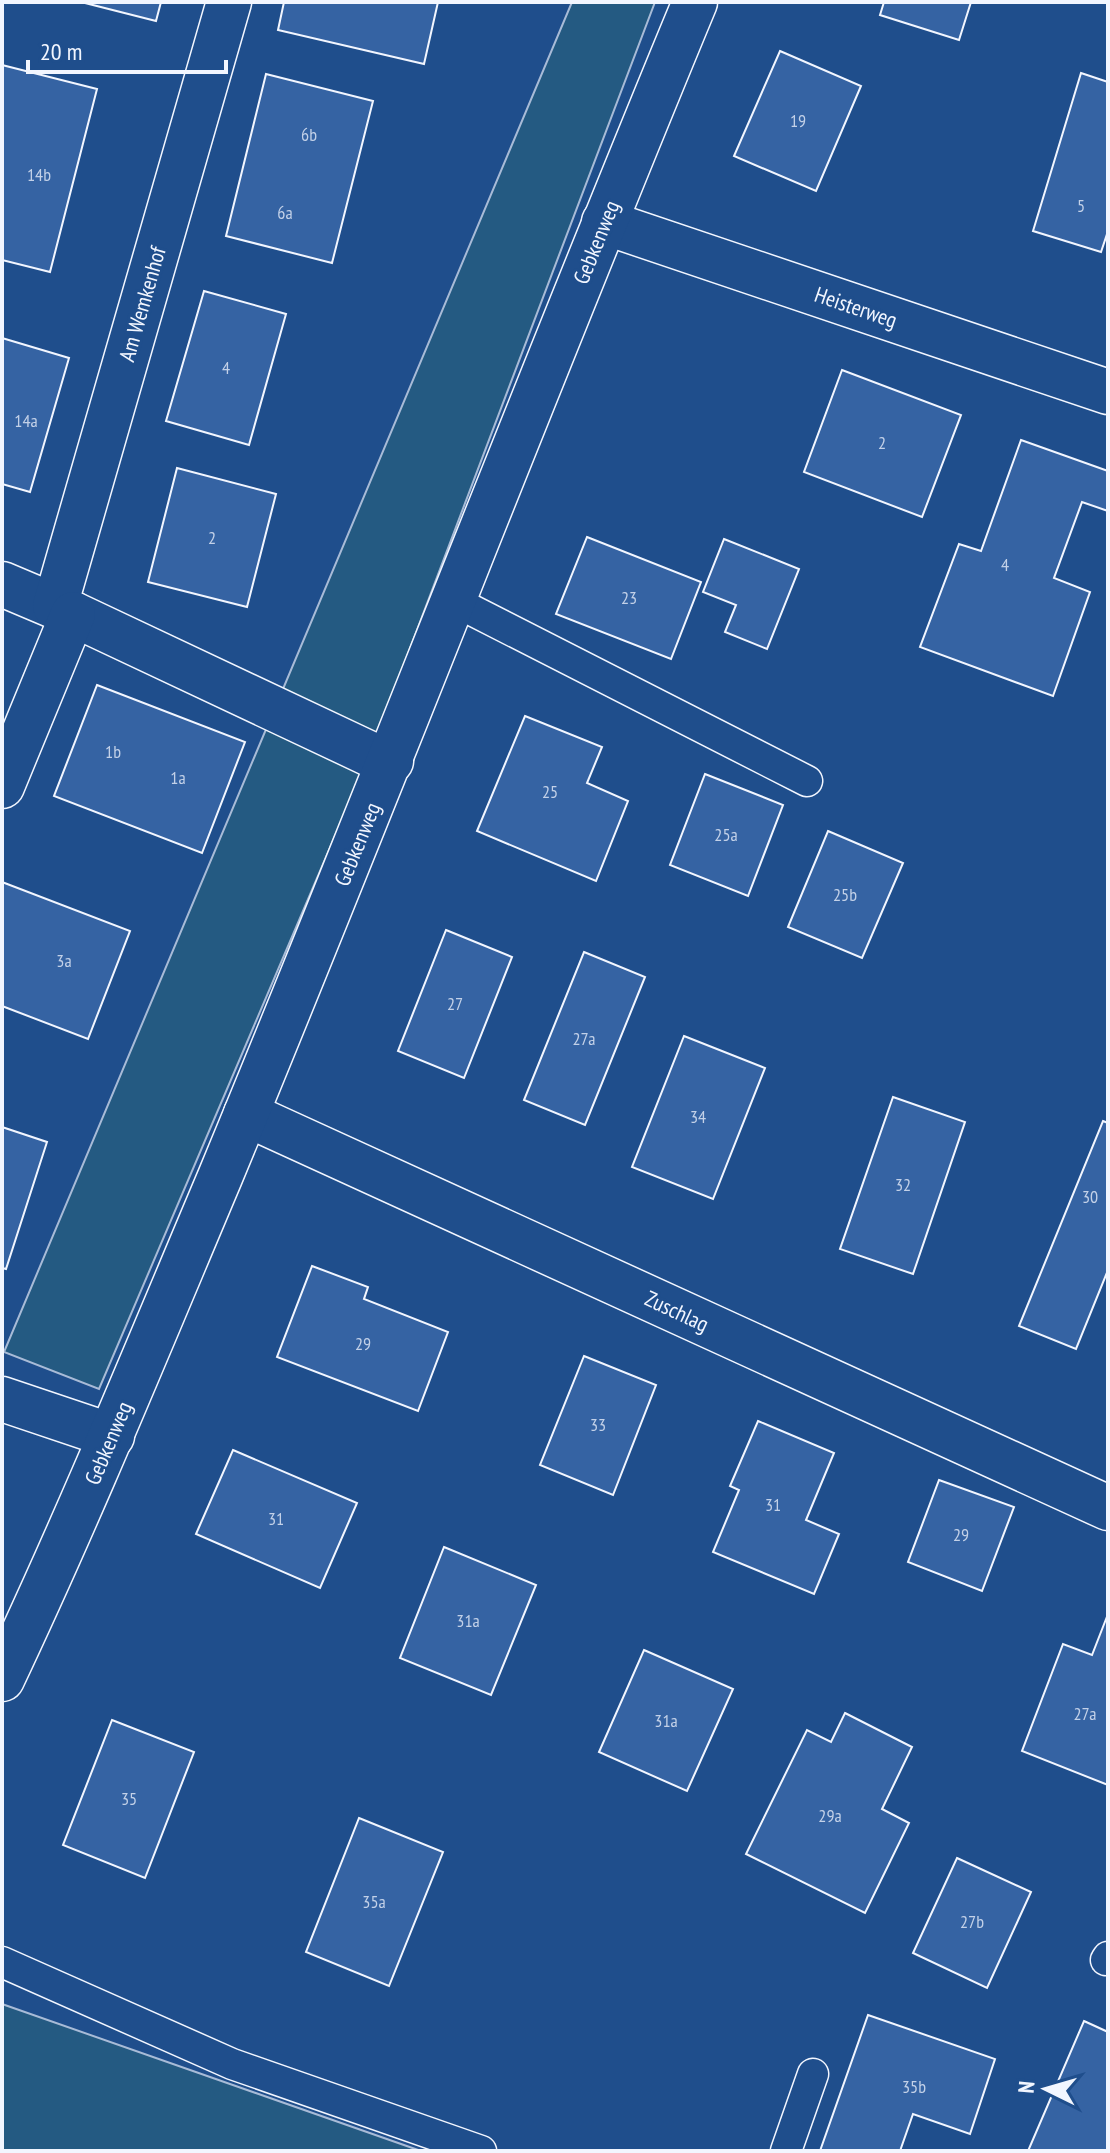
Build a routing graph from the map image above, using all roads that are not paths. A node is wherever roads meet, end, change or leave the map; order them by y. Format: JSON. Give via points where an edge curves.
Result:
{"nodes":[{"id":1,"x":229,"y":2,"type":"edge"},
{"id":2,"x":695,"y":2,"type":"edge"},
{"id":3,"x":604,"y":222,"type":"junction"},
{"id":4,"x":1108,"y":392,"type":"edge"},
{"id":5,"x":2,"y":584,"type":"edge"},
{"id":6,"x":454,"y":601,"type":"junction"},
{"id":7,"x":64,"y":610,"type":"junction"},
{"id":8,"x":391,"y":761,"type":"junction"},
{"id":9,"x":807,"y":781,"type":"dead end"},
{"id":10,"x":2,"y":786,"type":"edge"},
{"id":11,"x":246,"y":1114,"type":"junction"},
{"id":12,"x":2,"y":1399,"type":"edge"},
{"id":13,"x":112,"y":1436,"type":"junction"},
{"id":14,"x":1108,"y":1508,"type":"edge"},
{"id":15,"x":2,"y":1679,"type":"edge"},
{"id":16,"x":2,"y":1962,"type":"edge"},
{"id":17,"x":813,"y":2074,"type":"dead end"},
{"id":18,"x":481,"y":2151,"type":"edge"},
{"id":19,"x":786,"y":2151,"type":"edge"}],
"edges":[{"from":1,"to":7,"type":"street","name":"Am Wemkenhof"},
{"from":2,"to":3,"type":"street","name":"Gebkenweg"},
{"from":3,"to":4,"type":"street","name":"Heisterweg"},
{"from":3,"to":6,"type":"street","name":"Gebkenweg"},
{"from":5,"to":7,"type":"street"},
{"from":6,"to":8,"type":"street","name":"Gebkenweg"},
{"from":6,"to":9,"type":"lane"},
{"from":7,"to":8,"type":"street"},
{"from":7,"to":10,"type":"street","name":"Am Wemkenhof"},
{"from":8,"to":11,"type":"street","name":"Gebkenweg"},
{"from":11,"to":13,"type":"street","name":"Gebkenweg"},
{"from":11,"to":14,"type":"street","name":"Zuschlag"},
{"from":12,"to":13,"type":"street"},
{"from":13,"to":15,"type":"street","name":"Gebkenweg"},
{"from":16,"to":18,"type":"lane","via":[[232,2064]]},
{"from":17,"to":19,"type":"lane"}]}
